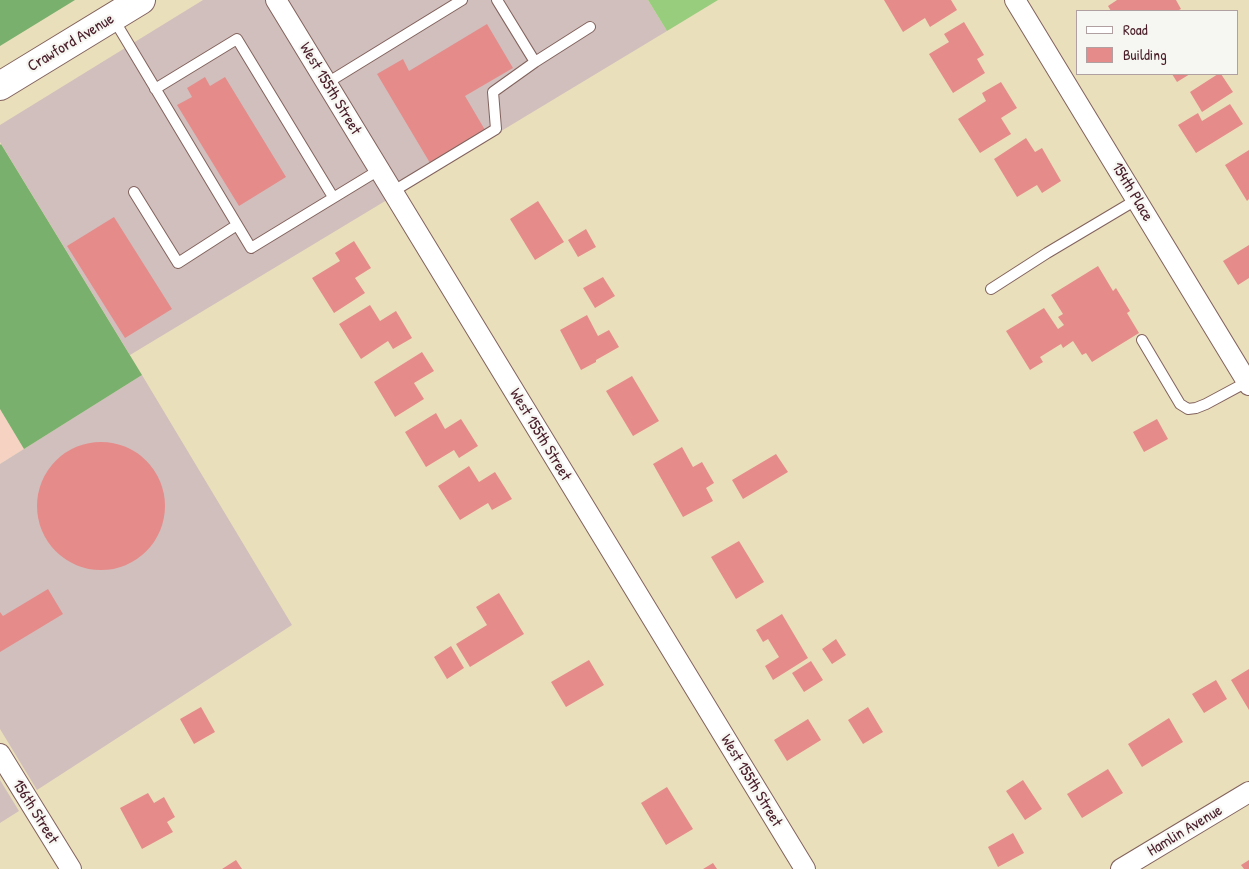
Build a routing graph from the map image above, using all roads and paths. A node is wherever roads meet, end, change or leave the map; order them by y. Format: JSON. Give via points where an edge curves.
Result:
{"nodes":[{"id":1,"x":141,"y":0,"type":"edge"},
{"id":2,"x":276,"y":0,"type":"edge"},
{"id":3,"x":462,"y":0,"type":"edge"},
{"id":4,"x":497,"y":0,"type":"edge"},
{"id":5,"x":1015,"y":0,"type":"edge"},
{"id":6,"x":112,"y":18,"type":"junction"},
{"id":7,"x":590,"y":27,"type":"dead end"},
{"id":8,"x":535,"y":62,"type":"junction"},
{"id":9,"x":327,"y":83,"type":"junction"},
{"id":10,"x":0,"y":86,"type":"edge"},
{"id":11,"x":155,"y":89,"type":"junction"},
{"id":12,"x":379,"y":170,"type":"junction"},
{"id":13,"x":134,"y":192,"type":"dead end"},
{"id":14,"x":392,"y":192,"type":"junction"},
{"id":15,"x":333,"y":197,"type":"junction"},
{"id":16,"x":1136,"y":200,"type":"junction"},
{"id":17,"x":237,"y":225,"type":"junction"},
{"id":18,"x":991,"y":289,"type":"dead end"},
{"id":19,"x":1142,"y":340,"type":"dead end"},
{"id":20,"x":1248,"y":383,"type":"edge"},
{"id":21,"x":0,"y":754,"type":"edge"},
{"id":22,"x":1249,"y":792,"type":"edge"},
{"id":23,"x":71,"y":869,"type":"edge"},
{"id":24,"x":804,"y":869,"type":"edge"},
{"id":25,"x":1121,"y":869,"type":"edge"}],
"edges":[{"from":1,"to":6,"type":"main road","name":"Crawford Avenue"},
{"from":2,"to":9,"type":"street","name":"West 155th Street"},
{"from":3,"to":9,"type":"lane"},
{"from":4,"to":8,"type":"lane"},
{"from":5,"to":16,"type":"street","name":"154th Place"},
{"from":6,"to":10,"type":"main road","name":"Crawford Avenue"},
{"from":6,"to":11,"type":"lane"},
{"from":7,"to":8,"type":"lane"},
{"from":8,"to":14,"type":"lane","via":[[493,92],[496,130]]},
{"from":9,"to":12,"type":"street","name":"West 155th Street"},
{"from":11,"to":15,"type":"lane","via":[[238,39]]},
{"from":11,"to":17,"type":"lane"},
{"from":12,"to":14,"type":"street","name":"West 155th Street"},
{"from":12,"to":15,"type":"lane"},
{"from":13,"to":17,"type":"lane","via":[[178,263]]},
{"from":14,"to":24,"type":"street","name":"West 155th Street"},
{"from":15,"to":17,"type":"lane","via":[[251,248]]},
{"from":16,"to":18,"type":"lane"},
{"from":16,"to":20,"type":"street","name":"154th Place"},
{"from":19,"to":20,"type":"lane","via":[[1180,404],[1188,409],[1206,404]]},
{"from":21,"to":23,"type":"street","name":"156th Street"},
{"from":22,"to":25,"type":"street","name":"Hamlin Avenue"}]}
